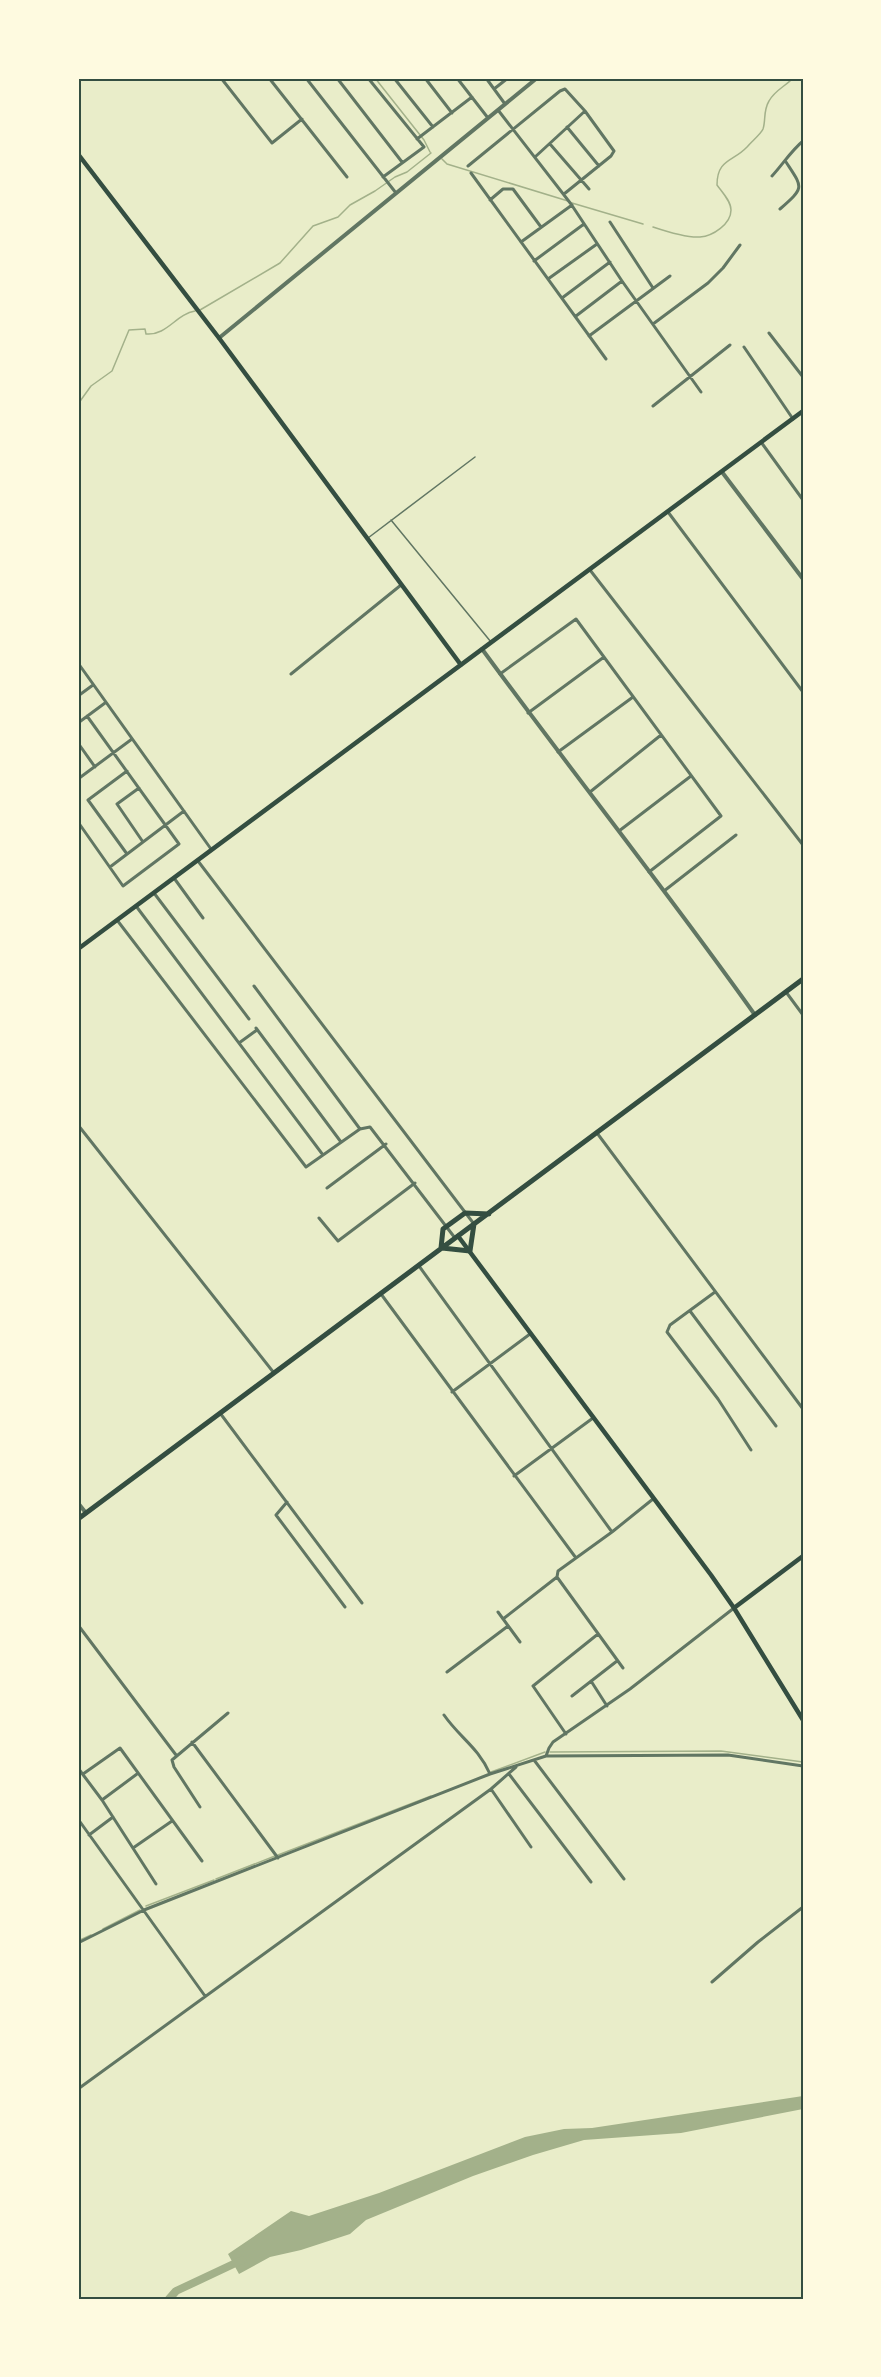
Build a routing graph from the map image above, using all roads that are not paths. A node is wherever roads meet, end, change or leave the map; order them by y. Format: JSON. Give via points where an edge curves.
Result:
{"nodes":[{"id":1,"x":221,"y":78,"type":"edge"},
{"id":2,"x":269,"y":78,"type":"edge"},
{"id":3,"x":306,"y":78,"type":"edge"},
{"id":4,"x":337,"y":78,"type":"edge"},
{"id":5,"x":368,"y":78,"type":"edge"},
{"id":6,"x":394,"y":78,"type":"edge"},
{"id":7,"x":425,"y":78,"type":"edge"},
{"id":8,"x":457,"y":78,"type":"edge"},
{"id":9,"x":486,"y":78,"type":"edge"},
{"id":10,"x":508,"y":78,"type":"edge"},
{"id":11,"x":537,"y":78,"type":"edge"},
{"id":12,"x":494,"y":89,"type":"junction"},
{"id":13,"x":472,"y":97,"type":"junction"},
{"id":14,"x":505,"y":104,"type":"junction"},
{"id":15,"x":498,"y":110,"type":"junction"},
{"id":16,"x":585,"y":111,"type":"junction"},
{"id":17,"x":452,"y":112,"type":"junction"},
{"id":18,"x":488,"y":118,"type":"junction"},
{"id":19,"x":302,"y":119,"type":"junction"},
{"id":20,"x":433,"y":127,"type":"junction"},
{"id":21,"x":567,"y":127,"type":"junction"},
{"id":22,"x":513,"y":129,"type":"junction"},
{"id":23,"x":420,"y":137,"type":"junction"},
{"id":24,"x":803,"y":141,"type":"edge"},
{"id":25,"x":550,"y":144,"type":"junction"},
{"id":26,"x":78,"y":154,"type":"edge"},
{"id":27,"x":535,"y":157,"type":"junction"},
{"id":28,"x":403,"y":162,"type":"junction"},
{"id":29,"x":786,"y":162,"type":"junction"},
{"id":30,"x":468,"y":166,"type":"dead end"},
{"id":31,"x":599,"y":166,"type":"junction"},
{"id":32,"x":471,"y":173,"type":"dead end"},
{"id":33,"x":772,"y":176,"type":"dead end"},
{"id":34,"x":347,"y":177,"type":"dead end"},
{"id":35,"x":386,"y":180,"type":"junction"},
{"id":36,"x":582,"y":180,"type":"junction"},
{"id":37,"x":589,"y":189,"type":"dead end"},
{"id":38,"x":396,"y":193,"type":"junction"},
{"id":39,"x":565,"y":195,"type":"junction"},
{"id":40,"x":490,"y":200,"type":"junction"},
{"id":41,"x":572,"y":204,"type":"junction"},
{"id":42,"x":780,"y":209,"type":"dead end"},
{"id":43,"x":610,"y":222,"type":"dead end"},
{"id":44,"x":584,"y":224,"type":"junction"},
{"id":45,"x":541,"y":228,"type":"junction"},
{"id":46,"x":521,"y":242,"type":"junction"},
{"id":47,"x":597,"y":244,"type":"junction"},
{"id":48,"x":740,"y":245,"type":"dead end"},
{"id":49,"x":534,"y":261,"type":"junction"},
{"id":50,"x":610,"y":262,"type":"junction"},
{"id":51,"x":670,"y":276,"type":"dead end"},
{"id":52,"x":548,"y":279,"type":"junction"},
{"id":53,"x":622,"y":281,"type":"junction"},
{"id":54,"x":653,"y":288,"type":"junction"},
{"id":55,"x":562,"y":298,"type":"junction"},
{"id":56,"x":636,"y":301,"type":"junction"},
{"id":57,"x":575,"y":316,"type":"junction"},
{"id":58,"x":653,"y":324,"type":"junction"},
{"id":59,"x":769,"y":333,"type":"dead end"},
{"id":60,"x":589,"y":336,"type":"junction"},
{"id":61,"x":219,"y":338,"type":"junction"},
{"id":62,"x":730,"y":345,"type":"dead end"},
{"id":63,"x":744,"y":347,"type":"dead end"},
{"id":64,"x":606,"y":359,"type":"dead end"},
{"id":65,"x":690,"y":377,"type":"junction"},
{"id":66,"x":803,"y":377,"type":"edge"},
{"id":67,"x":702,"y":392,"type":"dead end"},
{"id":68,"x":653,"y":406,"type":"dead end"},
{"id":69,"x":803,"y":411,"type":"edge"},
{"id":70,"x":793,"y":419,"type":"junction"},
{"id":71,"x":761,"y":442,"type":"junction"},
{"id":72,"x":475,"y":457,"type":"dead end"},
{"id":73,"x":723,"y":472,"type":"junction"},
{"id":74,"x":803,"y":500,"type":"edge"},
{"id":75,"x":669,"y":512,"type":"junction"},
{"id":76,"x":391,"y":520,"type":"junction"},
{"id":77,"x":367,"y":538,"type":"junction"},
{"id":78,"x":590,"y":570,"type":"junction"},
{"id":79,"x":803,"y":579,"type":"edge"},
{"id":80,"x":401,"y":585,"type":"junction"},
{"id":81,"x":491,"y":642,"type":"junction"},
{"id":82,"x":482,"y":649,"type":"junction"},
{"id":83,"x":604,"y":657,"type":"junction"},
{"id":84,"x":79,"y":665,"type":"edge"},
{"id":85,"x":461,"y":665,"type":"junction"},
{"id":86,"x":291,"y":674,"type":"dead end"},
{"id":87,"x":500,"y":674,"type":"junction"},
{"id":88,"x":93,"y":685,"type":"junction"},
{"id":89,"x":803,"y":692,"type":"edge"},
{"id":90,"x":78,"y":696,"type":"edge"},
{"id":91,"x":633,"y":697,"type":"junction"},
{"id":92,"x":106,"y":702,"type":"junction"},
{"id":93,"x":528,"y":714,"type":"junction"},
{"id":94,"x":87,"y":716,"type":"junction"},
{"id":95,"x":78,"y":723,"type":"edge"},
{"id":96,"x":661,"y":735,"type":"junction"},
{"id":97,"x":132,"y":739,"type":"junction"},
{"id":98,"x":78,"y":742,"type":"edge"},
{"id":99,"x":558,"y":752,"type":"junction"},
{"id":100,"x":114,"y":753,"type":"junction"},
{"id":101,"x":95,"y":767,"type":"junction"},
{"id":102,"x":127,"y":771,"type":"junction"},
{"id":103,"x":691,"y":776,"type":"junction"},
{"id":104,"x":78,"y":779,"type":"edge"},
{"id":105,"x":139,"y":788,"type":"junction"},
{"id":106,"x":588,"y":793,"type":"junction"},
{"id":107,"x":184,"y":811,"type":"junction"},
{"id":108,"x":78,"y":822,"type":"edge"},
{"id":109,"x":165,"y":825,"type":"junction"},
{"id":110,"x":618,"y":832,"type":"junction"},
{"id":111,"x":736,"y":835,"type":"dead end"},
{"id":112,"x":143,"y":842,"type":"junction"},
{"id":113,"x":803,"y":845,"type":"edge"},
{"id":114,"x":212,"y":850,"type":"junction"},
{"id":115,"x":127,"y":854,"type":"junction"},
{"id":116,"x":198,"y":861,"type":"junction"},
{"id":117,"x":110,"y":867,"type":"junction"},
{"id":118,"x":649,"y":872,"type":"junction"},
{"id":119,"x":174,"y":878,"type":"junction"},
{"id":120,"x":664,"y":891,"type":"junction"},
{"id":121,"x":154,"y":893,"type":"junction"},
{"id":122,"x":136,"y":906,"type":"junction"},
{"id":123,"x":203,"y":918,"type":"dead end"},
{"id":124,"x":117,"y":920,"type":"junction"},
{"id":125,"x":78,"y":949,"type":"edge"},
{"id":126,"x":803,"y":979,"type":"edge"},
{"id":127,"x":254,"y":986,"type":"dead end"},
{"id":128,"x":786,"y":992,"type":"junction"},
{"id":129,"x":755,"y":1015,"type":"junction"},
{"id":130,"x":803,"y":1015,"type":"edge"},
{"id":131,"x":249,"y":1019,"type":"dead end"},
{"id":132,"x":239,"y":1043,"type":"junction"},
{"id":133,"x":78,"y":1125,"type":"edge"},
{"id":134,"x":360,"y":1129,"type":"junction"},
{"id":135,"x":597,"y":1133,"type":"junction"},
{"id":136,"x":341,"y":1142,"type":"junction"},
{"id":137,"x":386,"y":1144,"type":"junction"},
{"id":138,"x":323,"y":1155,"type":"junction"},
{"id":139,"x":415,"y":1183,"type":"junction"},
{"id":140,"x":327,"y":1188,"type":"dead end"},
{"id":141,"x":465,"y":1213,"type":"junction"},
{"id":142,"x":489,"y":1214,"type":"junction"},
{"id":143,"x":319,"y":1218,"type":"dead end"},
{"id":144,"x":474,"y":1224,"type":"junction"},
{"id":145,"x":447,"y":1226,"type":"junction"},
{"id":146,"x":457,"y":1237,"type":"junction"},
{"id":147,"x":441,"y":1248,"type":"junction"},
{"id":148,"x":470,"y":1251,"type":"junction"},
{"id":149,"x":418,"y":1265,"type":"junction"},
{"id":150,"x":380,"y":1293,"type":"junction"},
{"id":151,"x":715,"y":1293,"type":"junction"},
{"id":152,"x":690,"y":1311,"type":"junction"},
{"id":153,"x":530,"y":1334,"type":"junction"},
{"id":154,"x":490,"y":1365,"type":"junction"},
{"id":155,"x":274,"y":1373,"type":"junction"},
{"id":156,"x":452,"y":1392,"type":"junction"},
{"id":157,"x":803,"y":1409,"type":"edge"},
{"id":158,"x":220,"y":1413,"type":"junction"},
{"id":159,"x":593,"y":1418,"type":"junction"},
{"id":160,"x":776,"y":1426,"type":"dead end"},
{"id":161,"x":551,"y":1449,"type":"junction"},
{"id":162,"x":751,"y":1450,"type":"dead end"},
{"id":163,"x":514,"y":1476,"type":"junction"},
{"id":164,"x":653,"y":1499,"type":"junction"},
{"id":165,"x":287,"y":1502,"type":"junction"},
{"id":166,"x":78,"y":1503,"type":"edge"},
{"id":167,"x":86,"y":1513,"type":"junction"},
{"id":168,"x":78,"y":1519,"type":"edge"},
{"id":169,"x":612,"y":1532,"type":"junction"},
{"id":170,"x":803,"y":1556,"type":"edge"},
{"id":171,"x":576,"y":1558,"type":"junction"},
{"id":172,"x":557,"y":1577,"type":"junction"},
{"id":173,"x":362,"y":1604,"type":"dead end"},
{"id":174,"x":345,"y":1607,"type":"dead end"},
{"id":175,"x":734,"y":1608,"type":"junction"},
{"id":176,"x":498,"y":1612,"type":"dead end"},
{"id":177,"x":503,"y":1619,"type":"junction"},
{"id":178,"x":78,"y":1625,"type":"edge"},
{"id":179,"x":508,"y":1626,"type":"junction"},
{"id":180,"x":598,"y":1634,"type":"junction"},
{"id":181,"x":519,"y":1642,"type":"dead end"},
{"id":182,"x":617,"y":1661,"type":"junction"},
{"id":183,"x":623,"y":1668,"type":"dead end"},
{"id":184,"x":447,"y":1672,"type":"dead end"},
{"id":185,"x":591,"y":1682,"type":"junction"},
{"id":186,"x":572,"y":1696,"type":"dead end"},
{"id":187,"x":607,"y":1706,"type":"junction"},
{"id":188,"x":228,"y":1713,"type":"dead end"},
{"id":189,"x":444,"y":1715,"type":"dead end"},
{"id":190,"x":803,"y":1720,"type":"edge"},
{"id":191,"x":566,"y":1734,"type":"junction"},
{"id":192,"x":192,"y":1742,"type":"junction"},
{"id":193,"x":176,"y":1755,"type":"junction"},
{"id":194,"x":546,"y":1756,"type":"junction"},
{"id":195,"x":534,"y":1760,"type":"junction"},
{"id":196,"x":517,"y":1766,"type":"junction"},
{"id":197,"x":803,"y":1766,"type":"edge"},
{"id":198,"x":78,"y":1768,"type":"edge"},
{"id":199,"x":489,"y":1772,"type":"junction"},
{"id":200,"x":83,"y":1774,"type":"junction"},
{"id":201,"x":137,"y":1774,"type":"junction"},
{"id":202,"x":509,"y":1774,"type":"junction"},
{"id":203,"x":491,"y":1789,"type":"junction"},
{"id":204,"x":102,"y":1800,"type":"junction"},
{"id":205,"x":200,"y":1807,"type":"dead end"},
{"id":206,"x":113,"y":1817,"type":"junction"},
{"id":207,"x":78,"y":1819,"type":"edge"},
{"id":208,"x":172,"y":1821,"type":"junction"},
{"id":209,"x":89,"y":1835,"type":"junction"},
{"id":210,"x":531,"y":1847,"type":"dead end"},
{"id":211,"x":133,"y":1848,"type":"junction"},
{"id":212,"x":278,"y":1858,"type":"junction"},
{"id":213,"x":202,"y":1861,"type":"dead end"},
{"id":214,"x":624,"y":1879,"type":"dead end"},
{"id":215,"x":591,"y":1882,"type":"dead end"},
{"id":216,"x":156,"y":1884,"type":"dead end"},
{"id":217,"x":803,"y":1907,"type":"edge"},
{"id":218,"x":144,"y":1910,"type":"junction"},
{"id":219,"x":78,"y":1944,"type":"edge"},
{"id":220,"x":712,"y":1982,"type":"dead end"},
{"id":221,"x":205,"y":1996,"type":"junction"},
{"id":222,"x":78,"y":2089,"type":"edge"}],
"edges":[{"from":1,"to":19,"type":"street","via":[[272,143]]},
{"from":2,"to":19,"type":"street"},
{"from":3,"to":35,"type":"street"},
{"from":4,"to":28,"type":"street"},
{"from":5,"to":23,"type":"street"},
{"from":6,"to":20,"type":"street"},
{"from":7,"to":17,"type":"street"},
{"from":8,"to":13,"type":"street"},
{"from":9,"to":12,"type":"street"},
{"from":10,"to":12,"type":"street"},
{"from":11,"to":14,"type":"street"},
{"from":12,"to":14,"type":"street"},
{"from":13,"to":17,"type":"street"},
{"from":13,"to":18,"type":"street"},
{"from":14,"to":15,"type":"street"},
{"from":15,"to":18,"type":"street"},
{"from":15,"to":22,"type":"street"},
{"from":16,"to":21,"type":"street"},
{"from":16,"to":22,"type":"street","via":[[565,89]]},
{"from":16,"to":31,"type":"street","via":[[614,152]]},
{"from":17,"to":20,"type":"street"},
{"from":18,"to":38,"type":"street"},
{"from":19,"to":34,"type":"street"},
{"from":20,"to":23,"type":"street"},
{"from":21,"to":25,"type":"street"},
{"from":21,"to":31,"type":"street"},
{"from":22,"to":27,"type":"street"},
{"from":22,"to":30,"type":"street"},
{"from":23,"to":28,"type":"street","via":[[424,147]]},
{"from":24,"to":29,"type":"street"},
{"from":25,"to":27,"type":"street"},
{"from":25,"to":36,"type":"street"},
{"from":26,"to":61,"type":"main road"},
{"from":27,"to":39,"type":"street"},
{"from":28,"to":35,"type":"street"},
{"from":29,"to":33,"type":"street"},
{"from":29,"to":42,"type":"street","via":[[800,187]]},
{"from":31,"to":36,"type":"street"},
{"from":32,"to":40,"type":"street"},
{"from":35,"to":38,"type":"street"},
{"from":36,"to":37,"type":"street"},
{"from":36,"to":39,"type":"street"},
{"from":38,"to":61,"type":"street"},
{"from":39,"to":41,"type":"street"},
{"from":40,"to":45,"type":"street","via":[[503,189],[513,189]]},
{"from":40,"to":46,"type":"street"},
{"from":41,"to":44,"type":"street"},
{"from":41,"to":45,"type":"street"},
{"from":43,"to":54,"type":"street"},
{"from":44,"to":47,"type":"street"},
{"from":44,"to":49,"type":"street"},
{"from":45,"to":46,"type":"street"},
{"from":46,"to":49,"type":"street"},
{"from":47,"to":50,"type":"street"},
{"from":47,"to":52,"type":"street"},
{"from":48,"to":58,"type":"street","via":[[708,283]]},
{"from":49,"to":52,"type":"street"},
{"from":50,"to":53,"type":"street"},
{"from":50,"to":55,"type":"street"},
{"from":51,"to":54,"type":"street"},
{"from":52,"to":55,"type":"street"},
{"from":53,"to":56,"type":"street"},
{"from":53,"to":57,"type":"street"},
{"from":54,"to":56,"type":"street"},
{"from":55,"to":57,"type":"street"},
{"from":56,"to":58,"type":"street"},
{"from":56,"to":60,"type":"street"},
{"from":57,"to":60,"type":"street"},
{"from":58,"to":65,"type":"street"},
{"from":59,"to":66,"type":"street"},
{"from":60,"to":64,"type":"street"},
{"from":61,"to":77,"type":"main road"},
{"from":62,"to":65,"type":"street"},
{"from":63,"to":70,"type":"street"},
{"from":65,"to":67,"type":"street"},
{"from":65,"to":68,"type":"street"},
{"from":69,"to":70,"type":"main road"},
{"from":70,"to":71,"type":"main road"},
{"from":71,"to":73,"type":"main road"},
{"from":71,"to":74,"type":"street"},
{"from":72,"to":76,"type":"lane"},
{"from":73,"to":75,"type":"main road"},
{"from":73,"to":79,"type":"street"},
{"from":75,"to":78,"type":"main road"},
{"from":75,"to":89,"type":"street"},
{"from":76,"to":77,"type":"lane"},
{"from":76,"to":81,"type":"lane"},
{"from":77,"to":80,"type":"main road"},
{"from":78,"to":81,"type":"main road"},
{"from":78,"to":113,"type":"street"},
{"from":80,"to":85,"type":"main road"},
{"from":80,"to":86,"type":"street"},
{"from":81,"to":82,"type":"main road"},
{"from":82,"to":85,"type":"main road"},
{"from":82,"to":87,"type":"street"},
{"from":83,"to":87,"type":"street","via":[[576,619]]},
{"from":83,"to":91,"type":"street"},
{"from":83,"to":93,"type":"street"},
{"from":84,"to":88,"type":"street"},
{"from":85,"to":114,"type":"main road"},
{"from":87,"to":93,"type":"street"},
{"from":88,"to":90,"type":"street"},
{"from":88,"to":92,"type":"street"},
{"from":91,"to":96,"type":"street"},
{"from":91,"to":99,"type":"street"},
{"from":92,"to":94,"type":"street"},
{"from":92,"to":97,"type":"street"},
{"from":93,"to":99,"type":"street"},
{"from":94,"to":95,"type":"street"},
{"from":94,"to":100,"type":"street"},
{"from":96,"to":103,"type":"street"},
{"from":96,"to":106,"type":"street"},
{"from":97,"to":100,"type":"street"},
{"from":97,"to":107,"type":"street"},
{"from":98,"to":101,"type":"street"},
{"from":99,"to":106,"type":"street"},
{"from":100,"to":101,"type":"street"},
{"from":100,"to":102,"type":"street"},
{"from":101,"to":104,"type":"street"},
{"from":102,"to":105,"type":"street"},
{"from":102,"to":115,"type":"street","via":[[88,800]]},
{"from":103,"to":110,"type":"street"},
{"from":103,"to":118,"type":"street","via":[[721,816]]},
{"from":105,"to":109,"type":"street"},
{"from":105,"to":112,"type":"street","via":[[117,804]]},
{"from":106,"to":110,"type":"street"},
{"from":107,"to":109,"type":"street"},
{"from":107,"to":114,"type":"street"},
{"from":108,"to":117,"type":"street"},
{"from":109,"to":112,"type":"street"},
{"from":109,"to":117,"type":"street","via":[[179,844],[123,886]]},
{"from":110,"to":118,"type":"street"},
{"from":111,"to":120,"type":"street"},
{"from":112,"to":115,"type":"street"},
{"from":114,"to":116,"type":"main road"},
{"from":115,"to":117,"type":"street"},
{"from":116,"to":119,"type":"main road"},
{"from":116,"to":141,"type":"street"},
{"from":118,"to":120,"type":"street"},
{"from":119,"to":121,"type":"main road"},
{"from":119,"to":123,"type":"street"},
{"from":120,"to":129,"type":"street"},
{"from":121,"to":122,"type":"main road"},
{"from":121,"to":131,"type":"street"},
{"from":122,"to":124,"type":"main road"},
{"from":122,"to":132,"type":"street"},
{"from":124,"to":125,"type":"main road"},
{"from":124,"to":138,"type":"street","via":[[306,1167]]},
{"from":126,"to":128,"type":"highway"},
{"from":127,"to":134,"type":"street"},
{"from":128,"to":129,"type":"highway"},
{"from":128,"to":130,"type":"street"},
{"from":129,"to":135,"type":"highway"},
{"from":132,"to":136,"type":"street","via":[[257,1029]]},
{"from":132,"to":138,"type":"street"},
{"from":133,"to":155,"type":"street"},
{"from":134,"to":136,"type":"street"},
{"from":134,"to":137,"type":"street","via":[[370,1126]]},
{"from":135,"to":142,"type":"highway"},
{"from":135,"to":151,"type":"street"},
{"from":136,"to":138,"type":"street"},
{"from":137,"to":139,"type":"street"},
{"from":137,"to":140,"type":"street"},
{"from":139,"to":143,"type":"street","via":[[338,1241]]},
{"from":139,"to":145,"type":"street"},
{"from":141,"to":142,"type":"highway"},
{"from":141,"to":144,"type":"street"},
{"from":141,"to":145,"type":"highway"},
{"from":142,"to":144,"type":"highway"},
{"from":144,"to":146,"type":"highway"},
{"from":144,"to":148,"type":"highway"},
{"from":145,"to":146,"type":"street"},
{"from":145,"to":147,"type":"highway","via":[[443,1229]]},
{"from":146,"to":147,"type":"highway"},
{"from":146,"to":148,"type":"main road"},
{"from":147,"to":148,"type":"highway"},
{"from":147,"to":149,"type":"highway"},
{"from":148,"to":153,"type":"main road"},
{"from":149,"to":150,"type":"highway"},
{"from":149,"to":154,"type":"street"},
{"from":150,"to":155,"type":"highway"},
{"from":150,"to":156,"type":"street"},
{"from":151,"to":152,"type":"street"},
{"from":151,"to":157,"type":"street"},
{"from":152,"to":160,"type":"street"},
{"from":152,"to":162,"type":"street","via":[[670,1325],[667,1332]]},
{"from":153,"to":154,"type":"street"},
{"from":153,"to":159,"type":"main road"},
{"from":154,"to":156,"type":"street"},
{"from":154,"to":161,"type":"street"},
{"from":155,"to":158,"type":"highway"},
{"from":156,"to":163,"type":"street"},
{"from":158,"to":165,"type":"street"},
{"from":158,"to":167,"type":"highway"},
{"from":159,"to":161,"type":"street"},
{"from":159,"to":164,"type":"main road"},
{"from":161,"to":163,"type":"street"},
{"from":161,"to":169,"type":"street"},
{"from":163,"to":171,"type":"street"},
{"from":164,"to":169,"type":"street"},
{"from":164,"to":175,"type":"main road"},
{"from":165,"to":173,"type":"street"},
{"from":165,"to":174,"type":"street","via":[[276,1515]]},
{"from":166,"to":167,"type":"street"},
{"from":167,"to":168,"type":"highway"},
{"from":169,"to":171,"type":"street"},
{"from":170,"to":175,"type":"main road"},
{"from":171,"to":172,"type":"street","via":[[558,1571]]},
{"from":172,"to":177,"type":"street"},
{"from":172,"to":180,"type":"street"},
{"from":175,"to":187,"type":"street"},
{"from":175,"to":190,"type":"main road"},
{"from":176,"to":177,"type":"street"},
{"from":177,"to":179,"type":"street"},
{"from":178,"to":193,"type":"street"},
{"from":179,"to":181,"type":"street"},
{"from":179,"to":184,"type":"street"},
{"from":180,"to":182,"type":"street"},
{"from":180,"to":191,"type":"street","via":[[533,1686]]},
{"from":182,"to":183,"type":"street"},
{"from":182,"to":185,"type":"street"},
{"from":185,"to":186,"type":"street"},
{"from":185,"to":187,"type":"street"},
{"from":187,"to":191,"type":"street"},
{"from":188,"to":192,"type":"street"},
{"from":189,"to":199,"type":"street","via":[[455,1731],[469,1741]]},
{"from":191,"to":194,"type":"street","via":[[550,1745]]},
{"from":192,"to":193,"type":"street"},
{"from":192,"to":212,"type":"street"},
{"from":193,"to":205,"type":"street","via":[[173,1765]]},
{"from":194,"to":195,"type":"street"},
{"from":194,"to":197,"type":"street","via":[[728,1755]]},
{"from":195,"to":196,"type":"street"},
{"from":195,"to":214,"type":"street"},
{"from":196,"to":199,"type":"street"},
{"from":196,"to":202,"type":"street"},
{"from":198,"to":200,"type":"street"},
{"from":199,"to":212,"type":"street"},
{"from":200,"to":201,"type":"street","via":[[120,1748]]},
{"from":200,"to":204,"type":"street"},
{"from":201,"to":204,"type":"street"},
{"from":201,"to":208,"type":"street"},
{"from":202,"to":203,"type":"street"},
{"from":202,"to":215,"type":"street"},
{"from":203,"to":210,"type":"street"},
{"from":203,"to":221,"type":"street"},
{"from":204,"to":206,"type":"street"},
{"from":206,"to":209,"type":"street"},
{"from":206,"to":211,"type":"street"},
{"from":207,"to":209,"type":"street"},
{"from":208,"to":211,"type":"street"},
{"from":208,"to":213,"type":"street"},
{"from":209,"to":218,"type":"street"},
{"from":211,"to":216,"type":"street"},
{"from":212,"to":218,"type":"street"},
{"from":217,"to":220,"type":"street"},
{"from":218,"to":219,"type":"street"},
{"from":218,"to":221,"type":"street"},
{"from":221,"to":222,"type":"street"}]}
